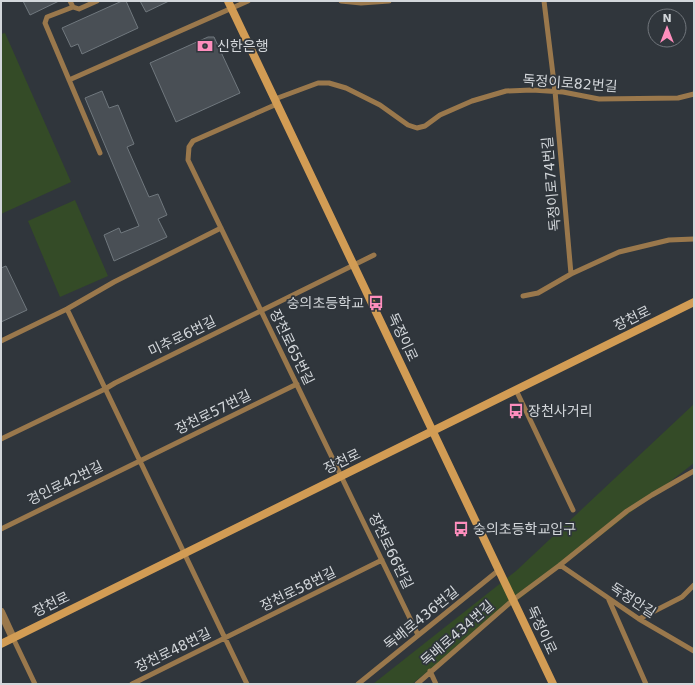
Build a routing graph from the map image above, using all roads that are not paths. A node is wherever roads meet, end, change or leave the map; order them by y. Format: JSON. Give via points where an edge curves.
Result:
{"nodes":[{"id":1,"x":70,"y":1,"type":"edge"},
{"id":2,"x":97,"y":1,"type":"edge"},
{"id":3,"x":248,"y":1,"type":"edge"},
{"id":4,"x":341,"y":1,"type":"edge"},
{"id":5,"x":388,"y":1,"type":"edge"},
{"id":6,"x":544,"y":1,"type":"edge"},
{"id":7,"x":230,"y":5,"type":"edge"},
{"id":8,"x":73,"y":7,"type":"junction"},
{"id":9,"x":69,"y":80,"type":"junction"},
{"id":10,"x":555,"y":91,"type":"junction"},
{"id":11,"x":694,"y":94,"type":"edge"},
{"id":12,"x":276,"y":101,"type":"junction"},
{"id":13,"x":100,"y":154,"type":"dead end"},
{"id":14,"x":221,"y":228,"type":"junction"},
{"id":15,"x":694,"y":239,"type":"edge"},
{"id":16,"x":374,"y":255,"type":"dead end"},
{"id":17,"x":354,"y":265,"type":"junction"},
{"id":18,"x":571,"y":274,"type":"junction"},
{"id":19,"x":523,"y":296,"type":"dead end"},
{"id":20,"x":694,"y":302,"type":"edge"},
{"id":21,"x":67,"y":309,"type":"junction"},
{"id":22,"x":261,"y":311,"type":"junction"},
{"id":23,"x":1,"y":341,"type":"edge"},
{"id":24,"x":296,"y":384,"type":"junction"},
{"id":25,"x":105,"y":389,"type":"junction"},
{"id":26,"x":516,"y":390,"type":"junction"},
{"id":27,"x":433,"y":431,"type":"junction"},
{"id":28,"x":1,"y":439,"type":"edge"},
{"id":29,"x":140,"y":461,"type":"junction"},
{"id":30,"x":694,"y":471,"type":"edge"},
{"id":31,"x":341,"y":476,"type":"junction"},
{"id":32,"x":573,"y":510,"type":"dead end"},
{"id":33,"x":1,"y":529,"type":"edge"},
{"id":34,"x":184,"y":554,"type":"junction"},
{"id":35,"x":382,"y":560,"type":"junction"},
{"id":36,"x":560,"y":566,"type":"junction"},
{"id":37,"x":499,"y":570,"type":"junction"},
{"id":38,"x":694,"y":584,"type":"edge"},
{"id":39,"x":609,"y":599,"type":"junction"},
{"id":40,"x":513,"y":600,"type":"junction"},
{"id":41,"x":1,"y":612,"type":"edge"},
{"id":42,"x":639,"y":619,"type":"junction"},
{"id":43,"x":418,"y":635,"type":"junction"},
{"id":44,"x":12,"y":638,"type":"junction"},
{"id":45,"x":225,"y":638,"type":"junction"},
{"id":46,"x":1,"y":644,"type":"edge"},
{"id":47,"x":694,"y":651,"type":"edge"},
{"id":48,"x":430,"y":671,"type":"junction"},
{"id":49,"x":35,"y":684,"type":"edge"},
{"id":50,"x":132,"y":684,"type":"edge"},
{"id":51,"x":247,"y":684,"type":"edge"},
{"id":52,"x":358,"y":684,"type":"edge"},
{"id":53,"x":416,"y":684,"type":"edge"},
{"id":54,"x":436,"y":684,"type":"edge"},
{"id":55,"x":553,"y":684,"type":"edge"},
{"id":56,"x":646,"y":684,"type":"edge"}],
"edges":[{"from":1,"to":8,"type":"lane"},
{"from":2,"to":8,"type":"lane","via":[[79,9]]},
{"from":3,"to":7,"type":"lane"},
{"from":4,"to":5,"type":"lane"},
{"from":6,"to":10,"type":"lane","name":"독정이로74번길"},
{"from":7,"to":9,"type":"lane"},
{"from":7,"to":12,"type":"street","name":"독정이로"},
{"from":8,"to":9,"type":"lane","via":[[47,17],[45,23]]},
{"from":9,"to":13,"type":"lane"},
{"from":10,"to":11,"type":"lane","name":"독정이로82번길","via":[[599,99],[678,98]]},
{"from":10,"to":12,"type":"lane","name":"독정이로82번길","via":[[499,93],[472,101],[417,128],[408,125],[380,105],[346,88],[329,83],[318,82]]},
{"from":10,"to":18,"type":"lane","name":"독정이로74번길"},
{"from":12,"to":14,"type":"lane","name":"장천로65번길","via":[[194,141],[189,147],[188,160]]},
{"from":12,"to":17,"type":"street","name":"독정이로"},
{"from":14,"to":21,"type":"lane","via":[[114,282]]},
{"from":14,"to":22,"type":"lane","name":"장천로65번길"},
{"from":15,"to":18,"type":"lane","via":[[669,240],[619,252]]},
{"from":16,"to":17,"type":"lane","name":"미추로6번길"},
{"from":17,"to":22,"type":"lane","name":"미추로6번길"},
{"from":17,"to":27,"type":"street","name":"독정이로"},
{"from":18,"to":19,"type":"lane","via":[[538,293]]},
{"from":20,"to":26,"type":"street","name":"장천로"},
{"from":21,"to":23,"type":"lane"},
{"from":21,"to":25,"type":"lane"},
{"from":22,"to":24,"type":"lane","name":"장천로65번길"},
{"from":22,"to":25,"type":"lane","name":"미추로6번길"},
{"from":24,"to":29,"type":"lane","name":"장천로57번길"},
{"from":24,"to":31,"type":"lane","name":"장천로65번길"},
{"from":25,"to":28,"type":"lane","name":"미추로6번길"},
{"from":25,"to":29,"type":"lane"},
{"from":26,"to":27,"type":"street","name":"장천로"},
{"from":26,"to":32,"type":"lane"},
{"from":27,"to":31,"type":"street","name":"장천로"},
{"from":27,"to":37,"type":"street","name":"독정이로"},
{"from":29,"to":33,"type":"lane","name":"경인로42번길"},
{"from":29,"to":34,"type":"lane"},
{"from":30,"to":36,"type":"lane","name":"독배로434번길","via":[[627,511]]},
{"from":31,"to":34,"type":"street","name":"장천로"},
{"from":31,"to":35,"type":"lane","name":"장천로66번길"},
{"from":34,"to":44,"type":"street","name":"장천로"},
{"from":34,"to":45,"type":"lane"},
{"from":35,"to":43,"type":"lane","name":"장천로66번길"},
{"from":35,"to":45,"type":"lane","name":"장천로58번길"},
{"from":36,"to":39,"type":"lane","name":"독정안길"},
{"from":36,"to":40,"type":"lane","name":"독배로434번길"},
{"from":37,"to":40,"type":"street","name":"독정이로"},
{"from":37,"to":43,"type":"lane","name":"독배로436번길"},
{"from":38,"to":42,"type":"lane","via":[[682,597]]},
{"from":39,"to":42,"type":"lane","name":"독정안길"},
{"from":39,"to":56,"type":"lane"},
{"from":40,"to":48,"type":"lane","name":"독배로434번길"},
{"from":40,"to":55,"type":"street","name":"독정이로"},
{"from":41,"to":44,"type":"street"},
{"from":42,"to":47,"type":"lane","name":"독정안길"},
{"from":43,"to":52,"type":"lane","name":"독배로436번길"},
{"from":44,"to":46,"type":"street","name":"장천로"},
{"from":44,"to":49,"type":"lane"},
{"from":45,"to":50,"type":"lane","name":"장천로48번길"},
{"from":45,"to":51,"type":"lane"},
{"from":48,"to":53,"type":"lane","name":"독배로434번길"},
{"from":48,"to":54,"type":"lane"}]}
